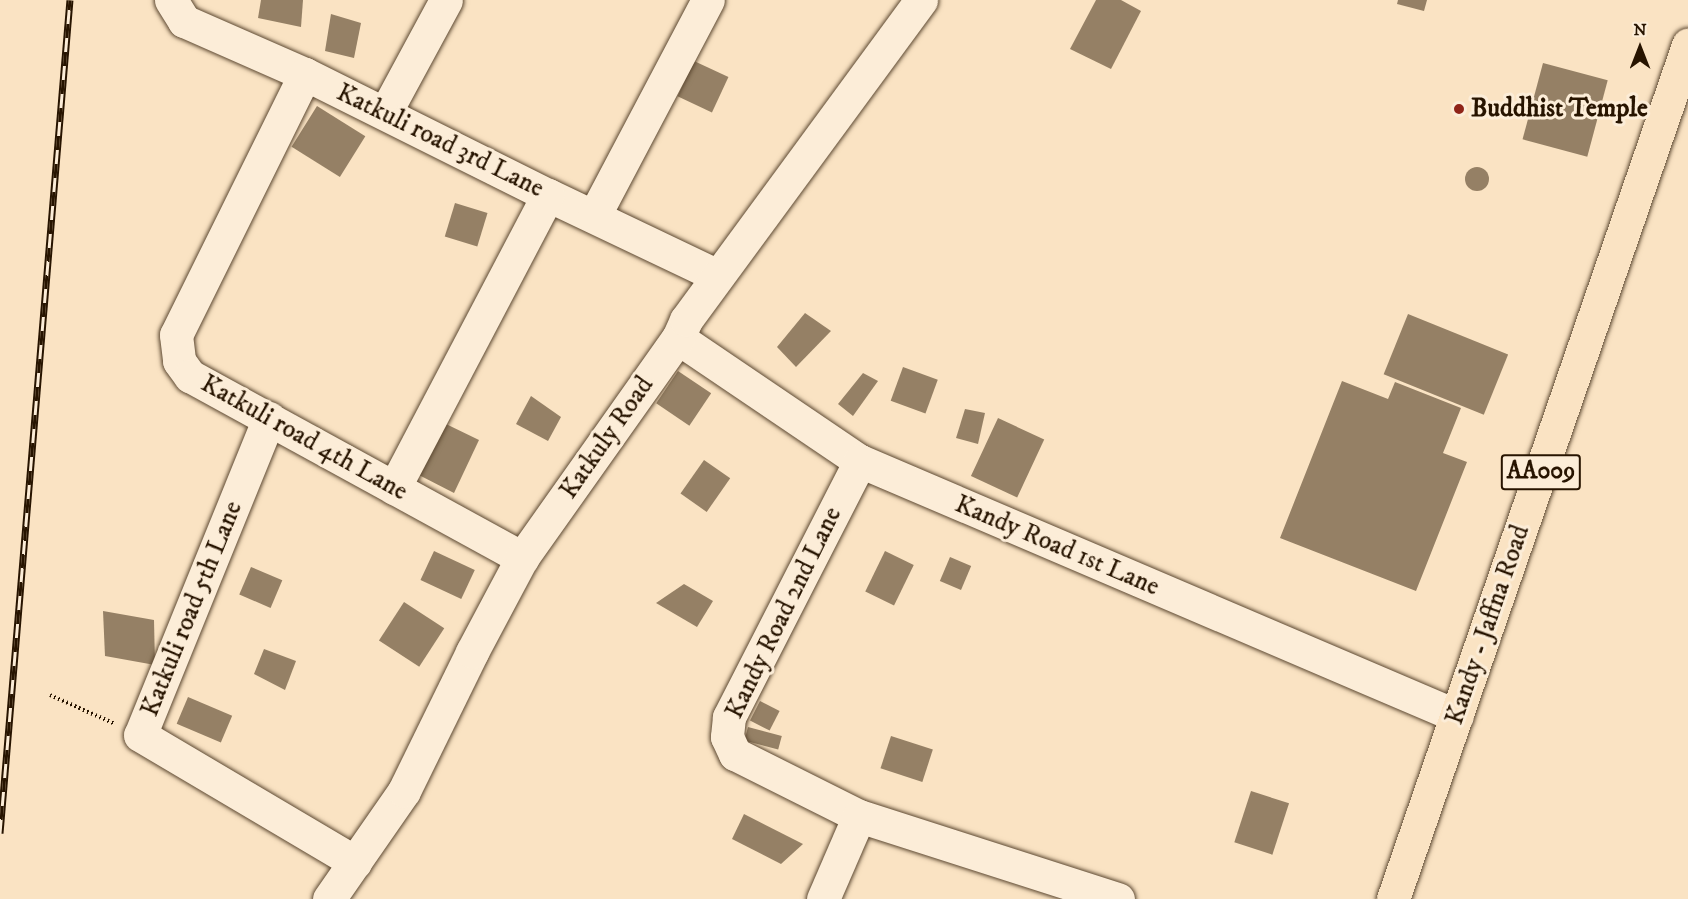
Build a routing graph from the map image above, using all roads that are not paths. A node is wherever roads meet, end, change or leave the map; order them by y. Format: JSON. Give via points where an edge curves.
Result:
{"nodes":[{"id":1,"x":171,"y":0,"type":"edge"},
{"id":2,"x":446,"y":0,"type":"edge"},
{"id":3,"x":708,"y":0,"type":"edge"},
{"id":4,"x":921,"y":0,"type":"edge"},
{"id":5,"x":1687,"y":52,"type":"edge"},
{"id":6,"x":305,"y":74,"type":"junction"},
{"id":7,"x":385,"y":113,"type":"junction"},
{"id":8,"x":548,"y":195,"type":"junction"},
{"id":9,"x":594,"y":216,"type":"junction"},
{"id":10,"x":718,"y":276,"type":"junction"},
{"id":11,"x":678,"y":338,"type":"junction"},
{"id":12,"x":269,"y":418,"type":"junction"},
{"id":13,"x":860,"y":461,"type":"junction"},
{"id":14,"x":394,"y":488,"type":"junction"},
{"id":15,"x":522,"y":558,"type":"junction"},
{"id":16,"x":1457,"y":716,"type":"junction"},
{"id":17,"x":859,"y":816,"type":"junction"},
{"id":18,"x":355,"y":862,"type":"junction"},
{"id":19,"x":329,"y":899,"type":"edge"},
{"id":20,"x":823,"y":899,"type":"edge"},
{"id":21,"x":1118,"y":899,"type":"edge"},
{"id":22,"x":1393,"y":899,"type":"edge"}],
"edges":[{"from":1,"to":6,"type":"street","name":"Katkuli road 3rd Lane","via":[[184,21]]},
{"from":2,"to":7,"type":"street"},
{"from":3,"to":9,"type":"street"},
{"from":4,"to":10,"type":"street","name":"Katkuly Road"},
{"from":5,"to":16,"type":"highway","name":"Kandy - Jaffna Road","number":"AA009"},
{"from":6,"to":7,"type":"street","name":"Katkuli road 3rd Lane"},
{"from":6,"to":12,"type":"street","name":"Katkuli road 4th Lane","via":[[176,335],[179,361],[190,376]]},
{"from":7,"to":8,"type":"street","name":"Katkuli road 3rd Lane"},
{"from":8,"to":9,"type":"street","name":"Katkuli road 3rd Lane"},
{"from":8,"to":14,"type":"street"},
{"from":9,"to":10,"type":"street","name":"Katkuli road 3rd Lane"},
{"from":10,"to":11,"type":"street","name":"Katkuly Road","via":[[686,320]]},
{"from":11,"to":13,"type":"street","name":"Kandy Road 1st Lane"},
{"from":11,"to":15,"type":"street","name":"Katkuly Road"},
{"from":12,"to":14,"type":"street","name":"Katkuli road 4th Lane"},
{"from":12,"to":18,"type":"street","name":"Katkuli road 5th Lane","via":[[140,735]]},
{"from":13,"to":16,"type":"street","name":"Kandy Road 1st Lane"},
{"from":13,"to":17,"type":"street","name":"Kandy Road 2nd Lane","via":[[729,717],[727,737],[735,754]]},
{"from":14,"to":15,"type":"street","name":"Katkuli road 4th Lane"},
{"from":15,"to":18,"type":"street","name":"Katkuly Road","via":[[404,791]]},
{"from":16,"to":22,"type":"highway","name":"Kandy - Jaffna Road","number":"AA009"},
{"from":17,"to":20,"type":"street"},
{"from":17,"to":21,"type":"street","name":"Kandy Road 2nd Lane"},
{"from":18,"to":19,"type":"street","name":"Katkuly Road"}]}
